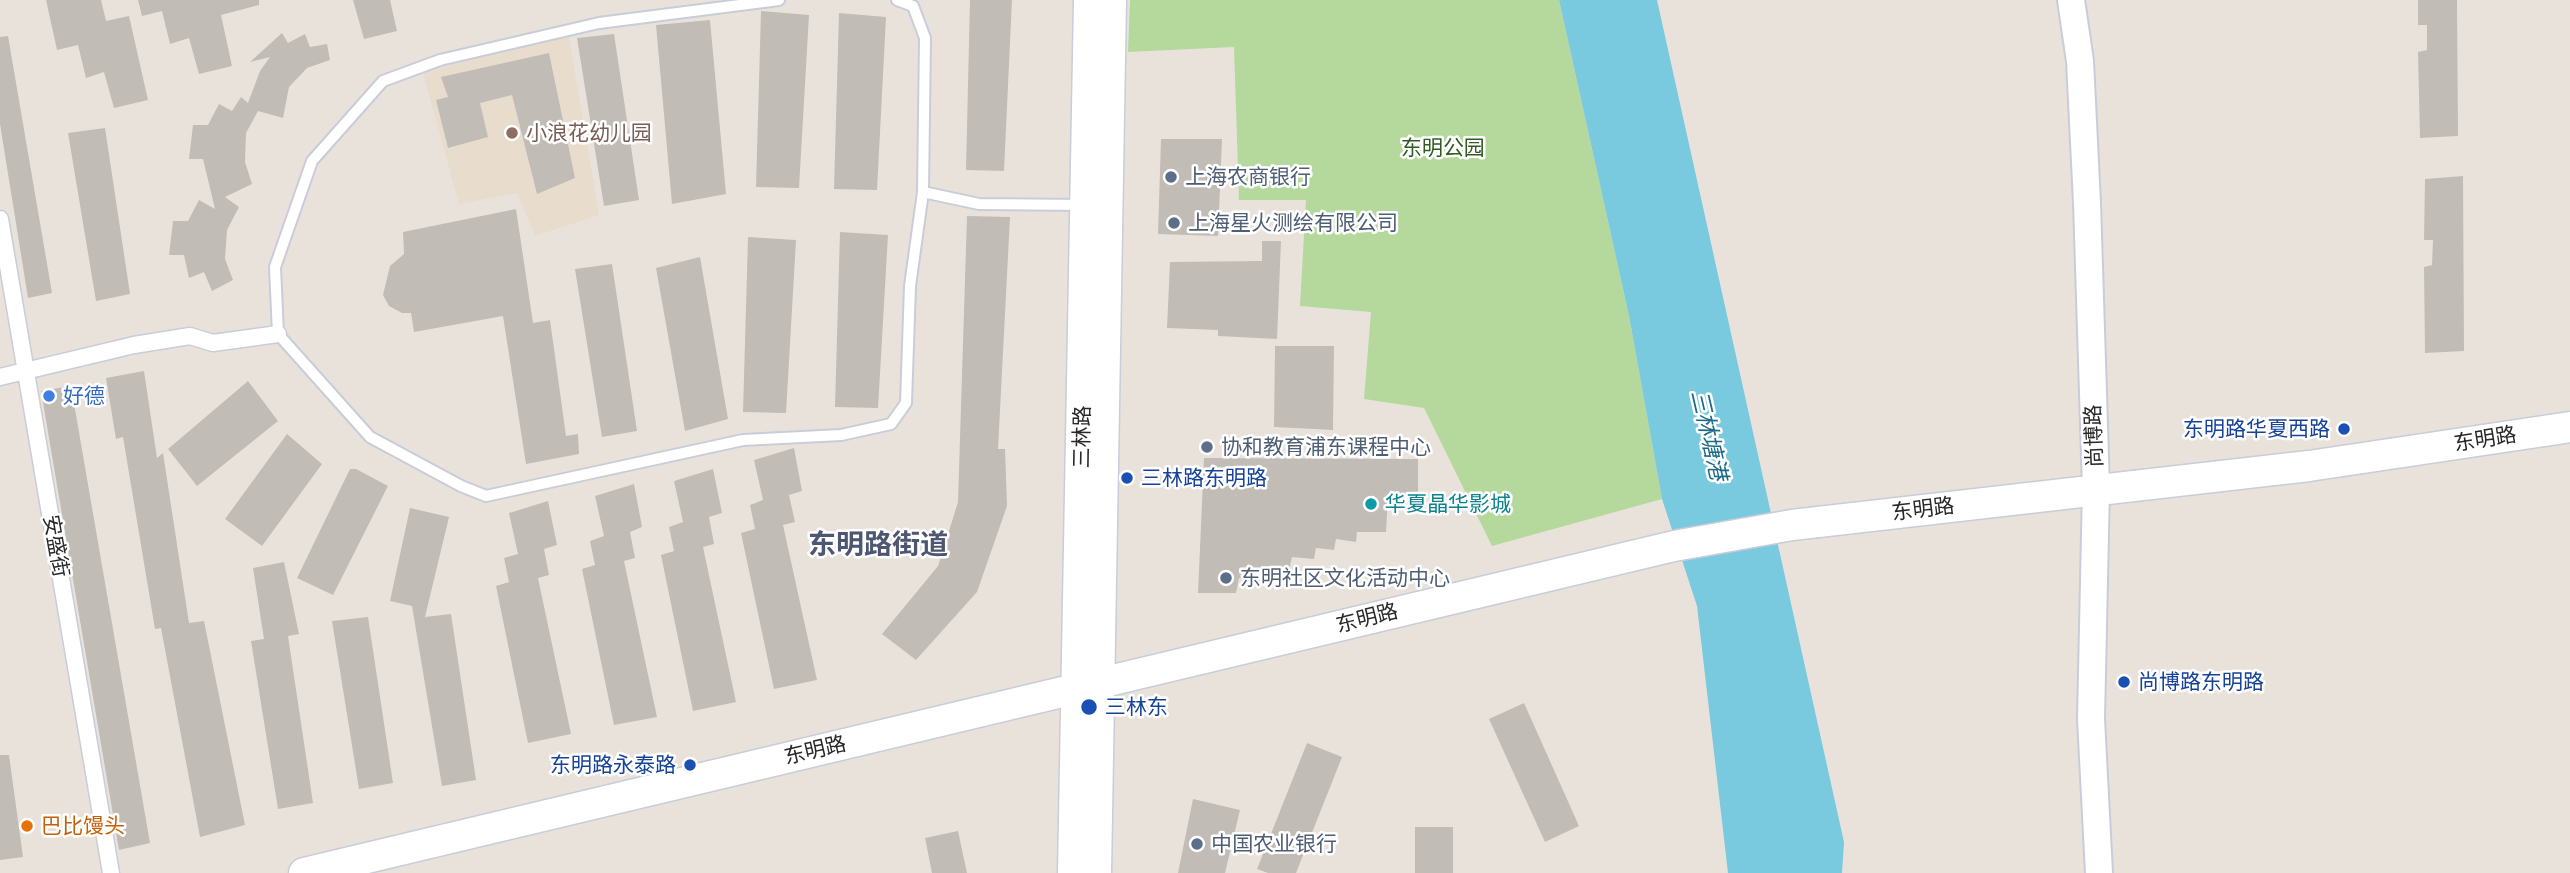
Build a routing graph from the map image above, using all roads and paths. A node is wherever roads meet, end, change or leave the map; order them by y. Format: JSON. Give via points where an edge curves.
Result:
{"nodes":[{"id":1,"x":779,"y":0,"type":"edge"},
{"id":2,"x":897,"y":0,"type":"edge"},
{"id":3,"x":1089,"y":0,"type":"edge"},
{"id":4,"x":1111,"y":0,"type":"edge"},
{"id":5,"x":2071,"y":0,"type":"edge"},
{"id":6,"x":923,"y":192,"type":"junction"},
{"id":7,"x":1087,"y":205,"type":"junction"},
{"id":8,"x":0,"y":219,"type":"edge"},
{"id":9,"x":278,"y":334,"type":"junction"},
{"id":10,"x":26,"y":370,"type":"junction"},
{"id":11,"x":0,"y":377,"type":"edge"},
{"id":12,"x":2570,"y":426,"type":"edge"},
{"id":13,"x":2096,"y":488,"type":"junction"},
{"id":14,"x":1088,"y":685,"type":"junction"},
{"id":15,"x":111,"y":873,"type":"edge"},
{"id":16,"x":304,"y":873,"type":"edge"},
{"id":17,"x":1073,"y":873,"type":"edge"},
{"id":18,"x":1096,"y":873,"type":"edge"},
{"id":19,"x":2099,"y":873,"type":"edge"}],
"edges":[{"from":1,"to":9,"type":"lane","via":[[599,23],[440,60],[383,81],[312,161],[275,267]]},
{"from":2,"to":6,"type":"lane","via":[[913,6],[925,38]]},
{"from":3,"to":7,"type":"main road","name":"三林路"},
{"from":4,"to":14,"type":"main road","name":"三林路"},
{"from":5,"to":13,"type":"street","name":"尚博路","via":[[2080,61]]},
{"from":6,"to":7,"type":"lane","via":[[979,204]]},
{"from":6,"to":9,"type":"lane","via":[[910,286],[906,402],[891,424],[877,428],[841,435],[743,440],[486,496],[370,437]]},
{"from":7,"to":14,"type":"main road","name":"三林路"},
{"from":8,"to":10,"type":"street","name":"安盛街"},
{"from":9,"to":10,"type":"street","via":[[213,343],[190,336]]},
{"from":10,"to":11,"type":"street"},
{"from":10,"to":15,"type":"street","name":"安盛街"},
{"from":12,"to":13,"type":"main road","name":"东明路","via":[[2309,466]]},
{"from":13,"to":14,"type":"main road","name":"东明路","via":[[1792,525],[1674,546]]},
{"from":13,"to":19,"type":"street","name":"尚博路","via":[[2091,719]]},
{"from":14,"to":16,"type":"main road","name":"东明路"},
{"from":14,"to":17,"type":"main road","name":"三林路"},
{"from":14,"to":18,"type":"main road","name":"三林路"}]}
